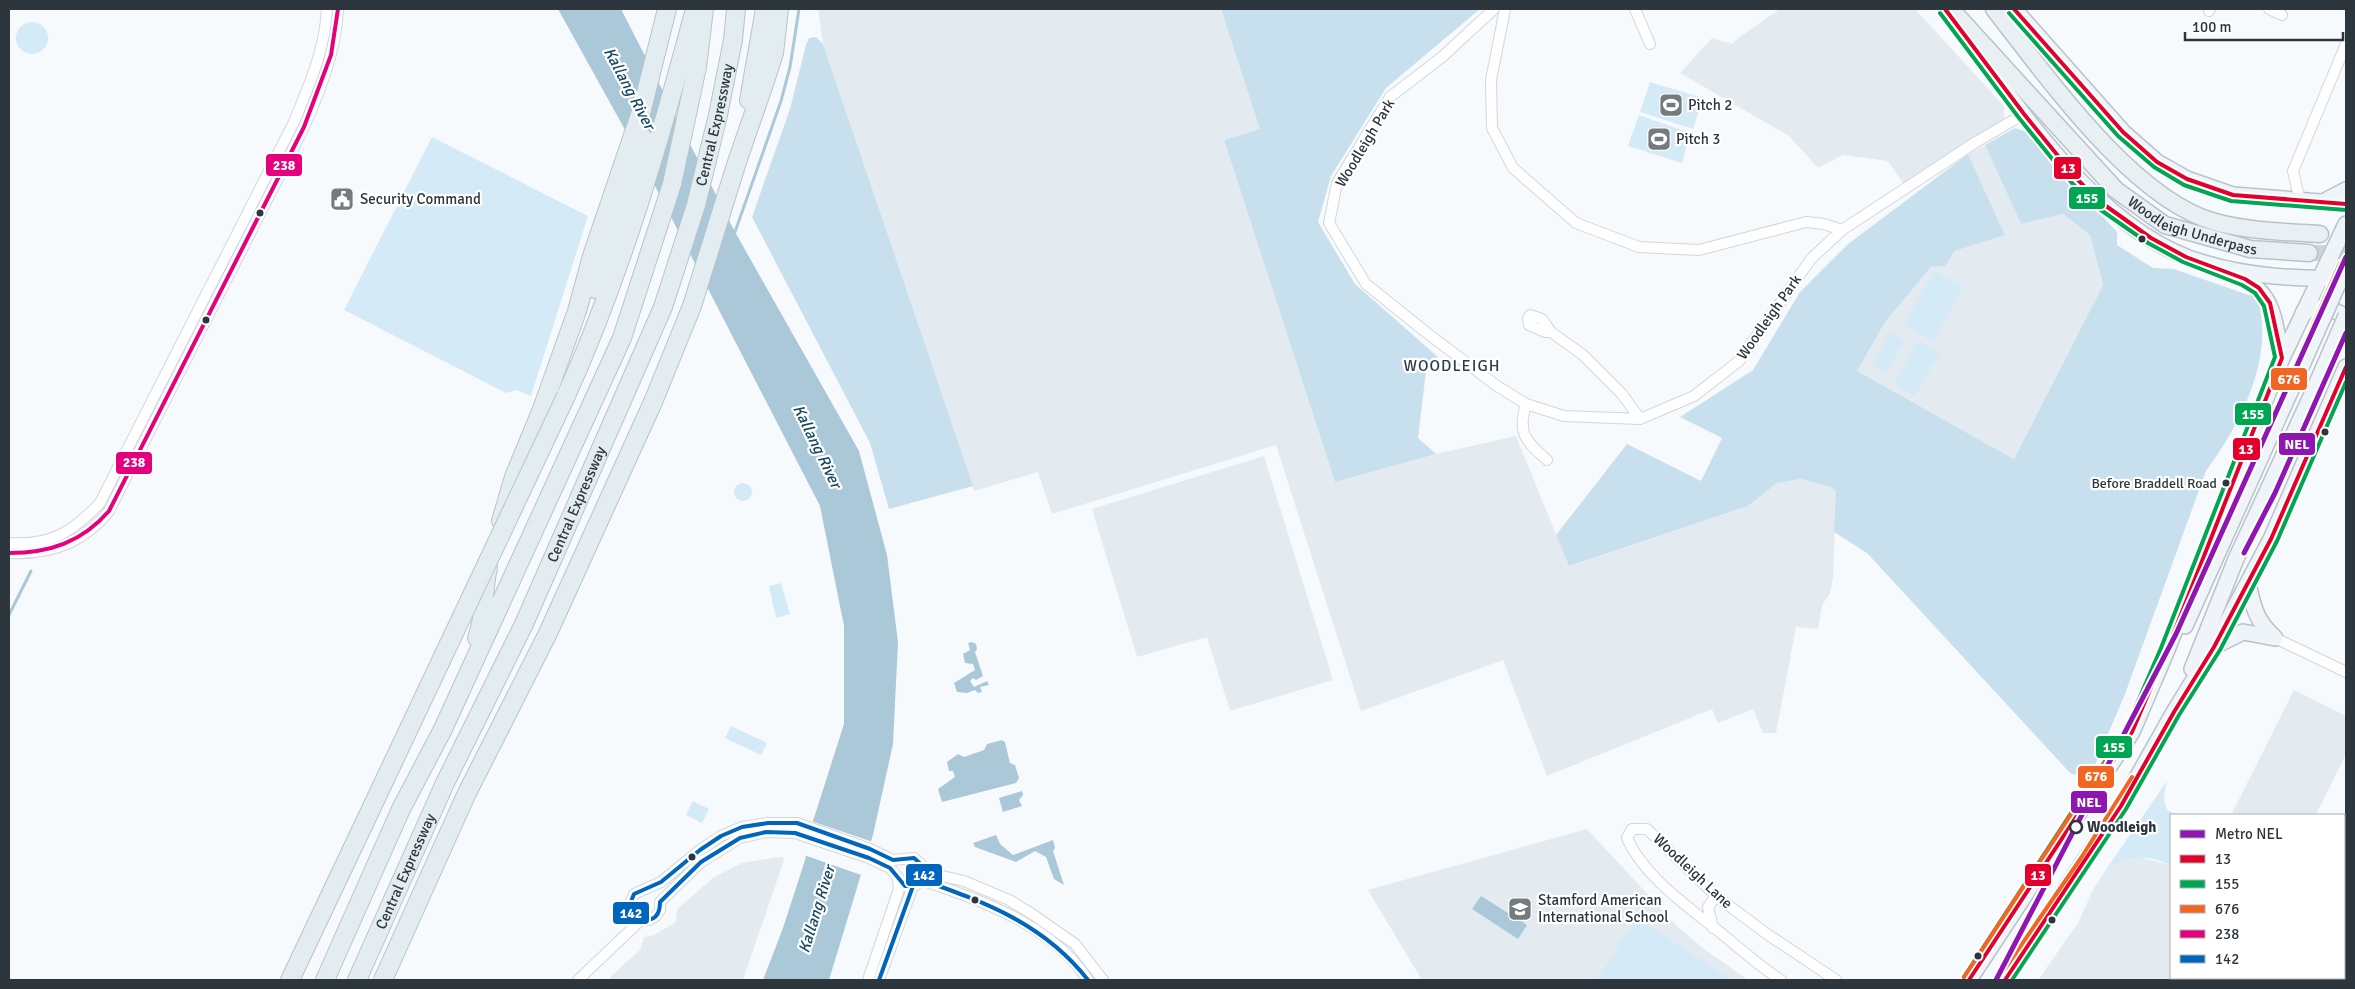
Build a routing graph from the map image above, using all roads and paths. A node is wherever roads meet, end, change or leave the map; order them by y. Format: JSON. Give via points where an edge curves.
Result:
{"nodes":[{"id":1,"x":327,"y":9,"type":"edge"},
{"id":2,"x":338,"y":9,"type":"edge"},
{"id":3,"x":667,"y":9,"type":"edge"},
{"id":4,"x":676,"y":9,"type":"edge"},
{"id":5,"x":695,"y":9,"type":"edge"},
{"id":6,"x":704,"y":9,"type":"edge"},
{"id":7,"x":736,"y":9,"type":"edge"},
{"id":8,"x":742,"y":9,"type":"edge"},
{"id":9,"x":764,"y":9,"type":"edge"},
{"id":10,"x":780,"y":9,"type":"edge"},
{"id":11,"x":1494,"y":9,"type":"edge"},
{"id":12,"x":1505,"y":9,"type":"edge"},
{"id":13,"x":1635,"y":9,"type":"edge"},
{"id":14,"x":1945,"y":9,"type":"edge"},
{"id":15,"x":1951,"y":9,"type":"edge"},
{"id":16,"x":1994,"y":9,"type":"edge"},
{"id":17,"x":2014,"y":9,"type":"edge"},
{"id":18,"x":2269,"y":9,"type":"edge"},
{"id":19,"x":2282,"y":14,"type":"dead end"},
{"id":20,"x":733,"y":40,"type":"junction"},
{"id":21,"x":664,"y":41,"type":"junction"},
{"id":22,"x":1650,"y":44,"type":"dead end"},
{"id":23,"x":2346,"y":44,"type":"edge"},
{"id":24,"x":2024,"y":114,"type":"junction"},
{"id":25,"x":737,"y":162,"type":"junction"},
{"id":26,"x":2346,"y":190,"type":"edge"},
{"id":27,"x":2300,"y":201,"type":"junction"},
{"id":28,"x":2322,"y":202,"type":"junction"},
{"id":29,"x":2346,"y":204,"type":"edge"},
{"id":30,"x":2346,"y":224,"type":"edge"},
{"id":31,"x":1842,"y":230,"type":"junction"},
{"id":32,"x":2320,"y":234,"type":"dead end"},
{"id":33,"x":2346,"y":241,"type":"edge"},
{"id":34,"x":2309,"y":253,"type":"tunnel mouth"},
{"id":35,"x":604,"y":261,"type":"junction"},
{"id":36,"x":2202,"y":263,"type":"junction"},
{"id":37,"x":2346,"y":266,"type":"edge"},
{"id":38,"x":2346,"y":278,"type":"edge"},
{"id":39,"x":2319,"y":279,"type":"junction"},
{"id":40,"x":2303,"y":313,"type":"junction"},
{"id":41,"x":2346,"y":317,"type":"edge"},
{"id":42,"x":1552,"y":332,"type":"dead end"},
{"id":43,"x":2282,"y":358,"type":"junction"},
{"id":44,"x":2346,"y":367,"type":"edge"},
{"id":45,"x":1526,"y":404,"type":"junction"},
{"id":46,"x":1640,"y":419,"type":"junction"},
{"id":47,"x":1547,"y":460,"type":"dead end"},
{"id":48,"x":9,"y":543,"type":"edge"},
{"id":49,"x":9,"y":553,"type":"edge"},
{"id":50,"x":2248,"y":584,"type":"junction"},
{"id":51,"x":2275,"y":638,"type":"junction"},
{"id":52,"x":2214,"y":647,"type":"junction"},
{"id":53,"x":2346,"y":672,"type":"edge"},
{"id":54,"x":2174,"y":712,"type":"junction"},
{"id":55,"x":443,"y":729,"type":"junction"},
{"id":56,"x":2132,"y":732,"type":"junction"},
{"id":57,"x":796,"y":828,"type":"junction"},
{"id":58,"x":896,"y":869,"type":"junction"},
{"id":59,"x":923,"y":876,"type":"junction"},
{"id":60,"x":913,"y":886,"type":"junction"},
{"id":61,"x":646,"y":890,"type":"junction"},
{"id":62,"x":1716,"y":896,"type":"junction"},
{"id":63,"x":660,"y":902,"type":"junction"},
{"id":64,"x":641,"y":920,"type":"junction"},
{"id":65,"x":1713,"y":928,"type":"junction"},
{"id":66,"x":290,"y":980,"type":"edge"},
{"id":67,"x":325,"y":980,"type":"edge"},
{"id":68,"x":357,"y":980,"type":"edge"},
{"id":69,"x":383,"y":980,"type":"edge"},
{"id":70,"x":578,"y":980,"type":"edge"},
{"id":71,"x":868,"y":980,"type":"edge"},
{"id":72,"x":879,"y":980,"type":"edge"},
{"id":73,"x":1088,"y":980,"type":"edge"},
{"id":74,"x":1103,"y":980,"type":"edge"},
{"id":75,"x":1781,"y":980,"type":"edge"},
{"id":76,"x":1836,"y":980,"type":"edge"},
{"id":77,"x":1969,"y":980,"type":"edge"},
{"id":78,"x":2005,"y":980,"type":"edge"}],
"edges":[{"from":1,"to":48,"type":"street","via":[[325,34],[315,73],[294,122],[100,503],[83,520],[57,537],[38,542]]},
{"from":2,"to":49,"type":"street","via":[[326,76],[304,127],[109,511],[98,525],[70,544],[44,552]]},
{"from":3,"to":21,"type":"highway"},
{"from":4,"to":21,"type":"highway"},
{"from":5,"to":35,"type":"highway","via":[[678,71]]},
{"from":6,"to":55,"type":"highway","name":"Central Expressway","via":[[698,67],[672,184],[645,271],[607,374]]},
{"from":7,"to":20,"type":"highway","name":"Central Expressway"},
{"from":8,"to":20,"type":"highway"},
{"from":9,"to":25,"type":"highway"},
{"from":10,"to":25,"type":"highway","via":[[774,53]]},
{"from":11,"to":45,"type":"street","name":"Woodleigh Park","via":[[1442,57],[1390,97],[1337,183],[1329,223],[1366,284],[1497,386]]},
{"from":12,"to":31,"type":"street","via":[[1491,80],[1492,128],[1513,168],[1576,223],[1639,247],[1699,250],[1806,222]]},
{"from":13,"to":22,"type":"street"},
{"from":14,"to":24,"type":"main road"},
{"from":15,"to":34,"type":"highway","name":"Woodleigh Underpass","via":[[2116,190],[2165,225],[2250,249]]},
{"from":16,"to":32,"type":"highway","name":"Woodleigh Underpass","via":[[2079,117],[2129,167],[2177,206],[2214,222],[2271,231]]},
{"from":17,"to":27,"type":"main road","via":[[2123,132],[2157,162],[2187,179],[2233,196]]},
{"from":18,"to":19,"type":"street"},
{"from":20,"to":68,"type":"highway","name":"Central Expressway","via":[[696,205],[668,293],[524,624],[446,783]]},
{"from":21,"to":35,"type":"highway","via":[[642,109]]},
{"from":23,"to":27,"type":"street","via":[[2292,171]]},
{"from":24,"to":31,"type":"street","name":"Woodleigh Park"},
{"from":24,"to":36,"type":"main road","via":[[2099,201],[2151,238]]},
{"from":25,"to":69,"type":"highway","via":[[692,306],[652,402],[548,633],[466,795]]},
{"from":26,"to":28,"type":"main road"},
{"from":27,"to":28,"type":"main road"},
{"from":28,"to":29,"type":"main road"},
{"from":30,"to":39,"type":"main road"},
{"from":31,"to":46,"type":"street","name":"Woodleigh Park","via":[[1810,259],[1739,361],[1694,396]]},
{"from":33,"to":39,"type":"main road","via":[[2335,262]]},
{"from":35,"to":55,"type":"highway","via":[[514,477],[484,582],[482,626],[445,710]]},
{"from":35,"to":66,"type":"highway","bridge":true,"via":[[574,380]]},
{"from":36,"to":39,"type":"main road","via":[[2280,278]]},
{"from":36,"to":43,"type":"main road","via":[[2259,288],[2270,303]]},
{"from":37,"to":56,"type":"main road","bridge":true,"via":[[2194,608]]},
{"from":38,"to":39,"type":"main road"},
{"from":39,"to":40,"type":"main road"},
{"from":40,"to":41,"type":"main road","via":[[2314,307]]},
{"from":40,"to":43,"type":"main road"},
{"from":41,"to":54,"type":"main road","bridge":true,"via":[[2236,560]]},
{"from":42,"to":46,"type":"street","via":[[1583,355],[1622,394]]},
{"from":43,"to":56,"type":"main road"},
{"from":44,"to":50,"type":"main road"},
{"from":45,"to":46,"type":"street","name":"Woodleigh Park","via":[[1564,416]]},
{"from":45,"to":47,"type":"street","via":[[1523,426],[1526,441]]},
{"from":50,"to":51,"type":"main road","via":[[2256,617]]},
{"from":50,"to":52,"type":"main road"},
{"from":51,"to":52,"type":"main road","via":[[2243,632]]},
{"from":51,"to":53,"type":"street"},
{"from":52,"to":54,"type":"main road"},
{"from":54,"to":78,"type":"main road","via":[[2121,806]]},
{"from":55,"to":67,"type":"highway","name":"Central Expressway","via":[[401,809]]},
{"from":56,"to":77,"type":"main road"},
{"from":57,"to":58,"type":"street","via":[[870,849]]},
{"from":57,"to":61,"type":"street","via":[[768,823],[742,827],[721,836]]},
{"from":57,"to":63,"type":"street","via":[[740,838],[701,862]]},
{"from":58,"to":59,"type":"street","via":[[910,858],[918,860]]},
{"from":58,"to":60,"type":"street","via":[[905,886]]},
{"from":58,"to":71,"type":"street","via":[[899,890]]},
{"from":59,"to":60,"type":"street"},
{"from":59,"to":73,"type":"street","via":[[1023,923],[1061,947]]},
{"from":59,"to":74,"type":"street","via":[[964,881],[1017,905],[1068,938]]},
{"from":60,"to":72,"type":"street"},
{"from":61,"to":63,"type":"street","via":[[656,895]]},
{"from":61,"to":64,"type":"street","via":[[634,894],[630,904],[631,913]]},
{"from":62,"to":65,"type":"street","via":[[1708,908]]},
{"from":62,"to":65,"type":"street","name":"Woodleigh Lane","via":[[1647,829],[1632,829],[1627,838],[1633,851],[1676,897]]},
{"from":62,"to":76,"type":"street","name":"Woodleigh Lane"},
{"from":63,"to":64,"type":"street","via":[[656,916]]},
{"from":64,"to":70,"type":"street"},
{"from":65,"to":75,"type":"street","name":"Woodleigh Lane"}]}
